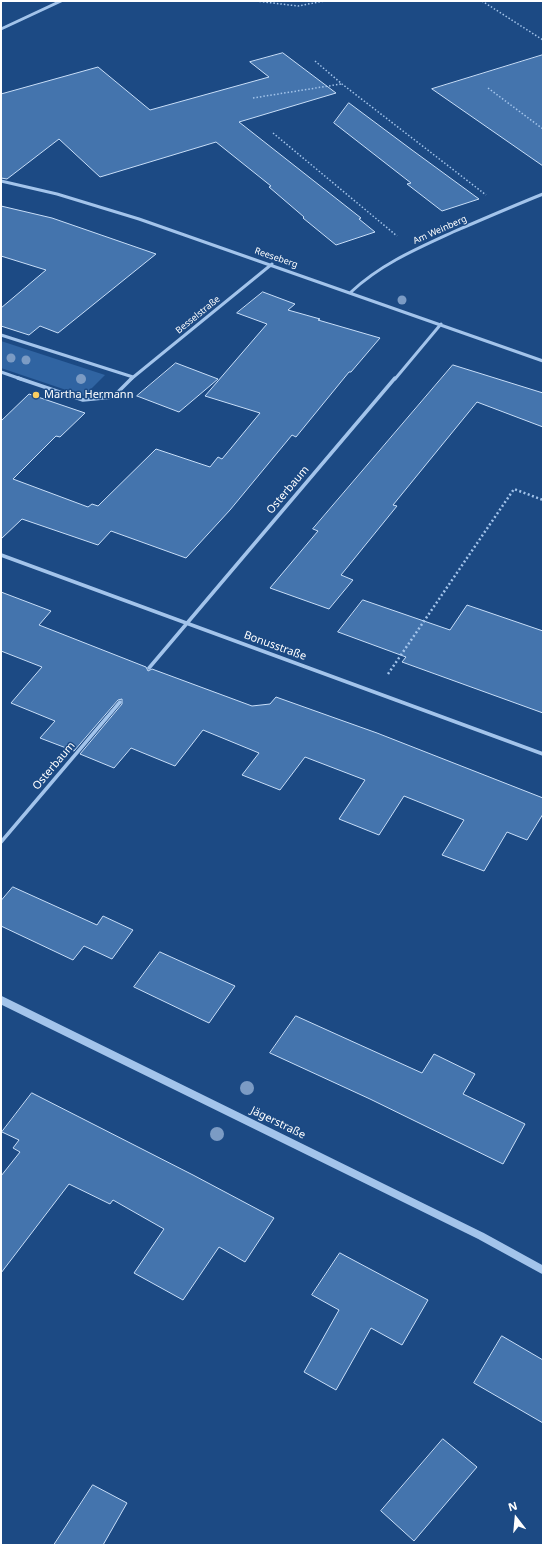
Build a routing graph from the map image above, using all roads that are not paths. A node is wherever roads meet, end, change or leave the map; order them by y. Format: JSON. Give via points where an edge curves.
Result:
{"nodes":[{"id":1,"x":61,"y":1,"type":"edge"},
{"id":2,"x":1,"y":29,"type":"edge"},
{"id":3,"x":1,"y":181,"type":"edge"},
{"id":4,"x":543,"y":194,"type":"edge"},
{"id":5,"x":272,"y":264,"type":"junction"},
{"id":6,"x":351,"y":292,"type":"junction"},
{"id":7,"x":441,"y":324,"type":"junction"},
{"id":8,"x":1,"y":335,"type":"edge"},
{"id":9,"x":543,"y":361,"type":"edge"},
{"id":10,"x":1,"y":372,"type":"edge"},
{"id":11,"x":133,"y":377,"type":"junction"},
{"id":12,"x":1,"y":555,"type":"edge"},
{"id":13,"x":187,"y":623,"type":"junction"},
{"id":14,"x":149,"y":668,"type":"dead end"},
{"id":15,"x":120,"y":702,"type":"dead end"},
{"id":16,"x":543,"y":754,"type":"edge"},
{"id":17,"x":1,"y":842,"type":"edge"},
{"id":18,"x":1,"y":1000,"type":"edge"},
{"id":19,"x":543,"y":1270,"type":"edge"}],
"edges":[{"from":1,"to":2,"type":"street"},
{"from":3,"to":5,"type":"street","name":"Reeseberg","via":[[64,194]]},
{"from":4,"to":6,"type":"street","name":"Am Weinberg","via":[[394,258]]},
{"from":5,"to":6,"type":"street","name":"Reeseberg"},
{"from":5,"to":11,"type":"street","name":"Besselstraße"},
{"from":6,"to":7,"type":"street","name":"Reeseberg"},
{"from":7,"to":9,"type":"street","name":"Reeseberg"},
{"from":7,"to":13,"type":"street","name":"Osterbaum"},
{"from":8,"to":11,"type":"street"},
{"from":10,"to":11,"type":"street","name":"Besselstraße","via":[[83,400],[113,397]]},
{"from":12,"to":13,"type":"street","name":"Bonusstraße"},
{"from":13,"to":14,"type":"street","name":"Osterbaum"},
{"from":13,"to":16,"type":"street","name":"Bonusstraße"},
{"from":15,"to":17,"type":"street","name":"Osterbaum"},
{"from":18,"to":19,"type":"street","name":"Jägerstraße","via":[[481,1236]]}]}
